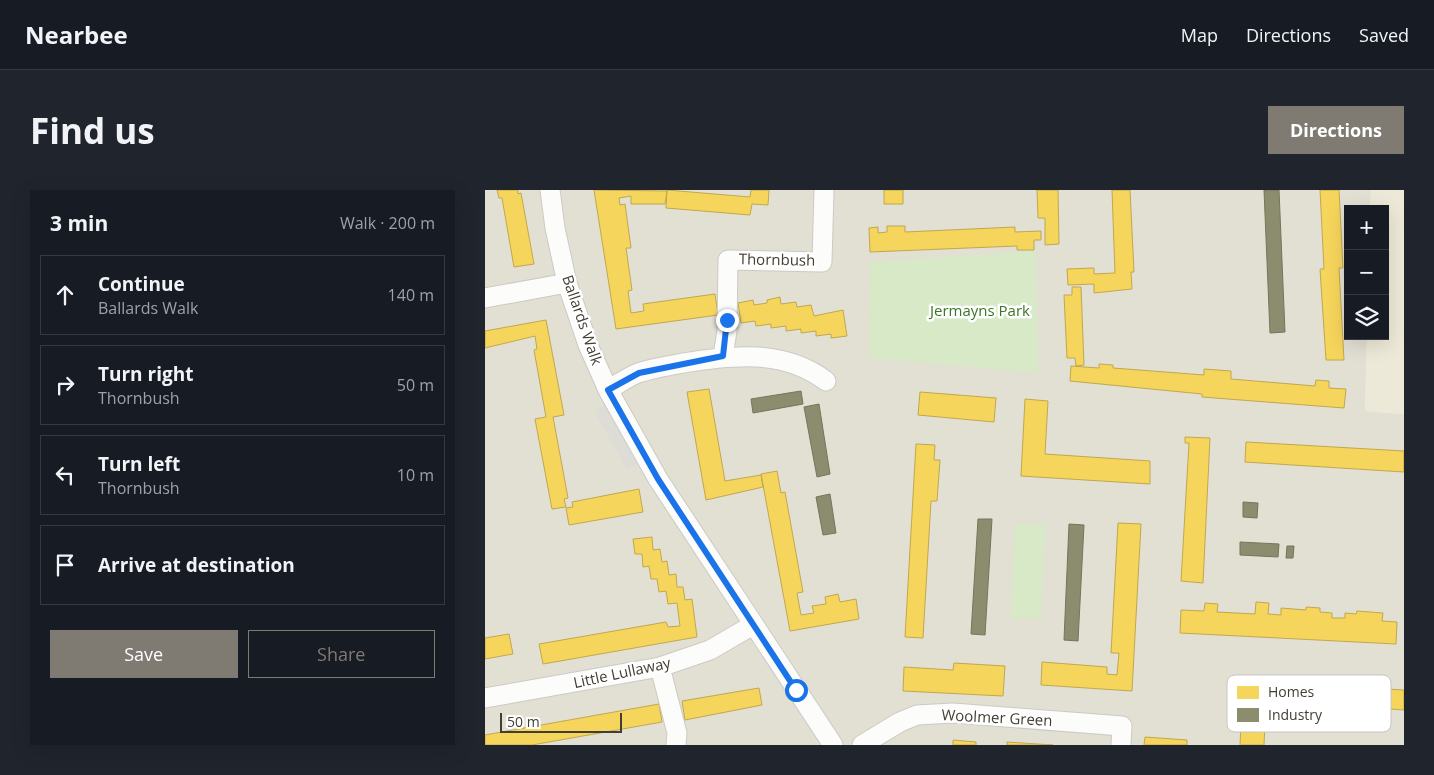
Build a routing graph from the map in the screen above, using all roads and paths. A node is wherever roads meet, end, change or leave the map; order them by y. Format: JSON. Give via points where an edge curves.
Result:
{"nodes":[{"id":1,"x":549,"y":190,"type":"edge"},
{"id":2,"x":825,"y":190,"type":"edge"},
{"id":3,"x":567,"y":283,"type":"junction"},
{"id":4,"x":485,"y":298,"type":"edge"},
{"id":5,"x":723,"y":356,"type":"junction"},
{"id":6,"x":826,"y":381,"type":"dead end"},
{"id":7,"x":608,"y":390,"type":"junction"},
{"id":8,"x":753,"y":625,"type":"junction"},
{"id":9,"x":660,"y":667,"type":"junction"},
{"id":10,"x":485,"y":698,"type":"edge"},
{"id":11,"x":676,"y":745,"type":"edge"},
{"id":12,"x":833,"y":745,"type":"edge"},
{"id":13,"x":862,"y":745,"type":"edge"},
{"id":14,"x":1121,"y":745,"type":"edge"}],
"edges":[{"from":1,"to":3,"type":"street","name":"Ballards Walk"},
{"from":2,"to":5,"type":"street","name":"Thornbush","via":[[822,262],[728,260],[727,331]]},
{"from":3,"to":4,"type":"street"},
{"from":3,"to":7,"type":"street","name":"Ballards Walk","via":[[588,346]]},
{"from":5,"to":6,"type":"street","via":[[757,356],[797,364]]},
{"from":5,"to":7,"type":"street","via":[[639,373]]},
{"from":7,"to":8,"type":"street","name":"Ballards Walk","via":[[658,479]]},
{"from":8,"to":9,"type":"street","name":"Little Lullaway","via":[[710,650]]},
{"from":8,"to":12,"type":"street","name":"Ballards Walk"},
{"from":9,"to":10,"type":"street","name":"Little Lullaway"},
{"from":9,"to":11,"type":"street","via":[[677,733]]},
{"from":13,"to":14,"type":"street","name":"Woolmer Green","via":[[917,715],[953,713],[1122,726]]}]}
